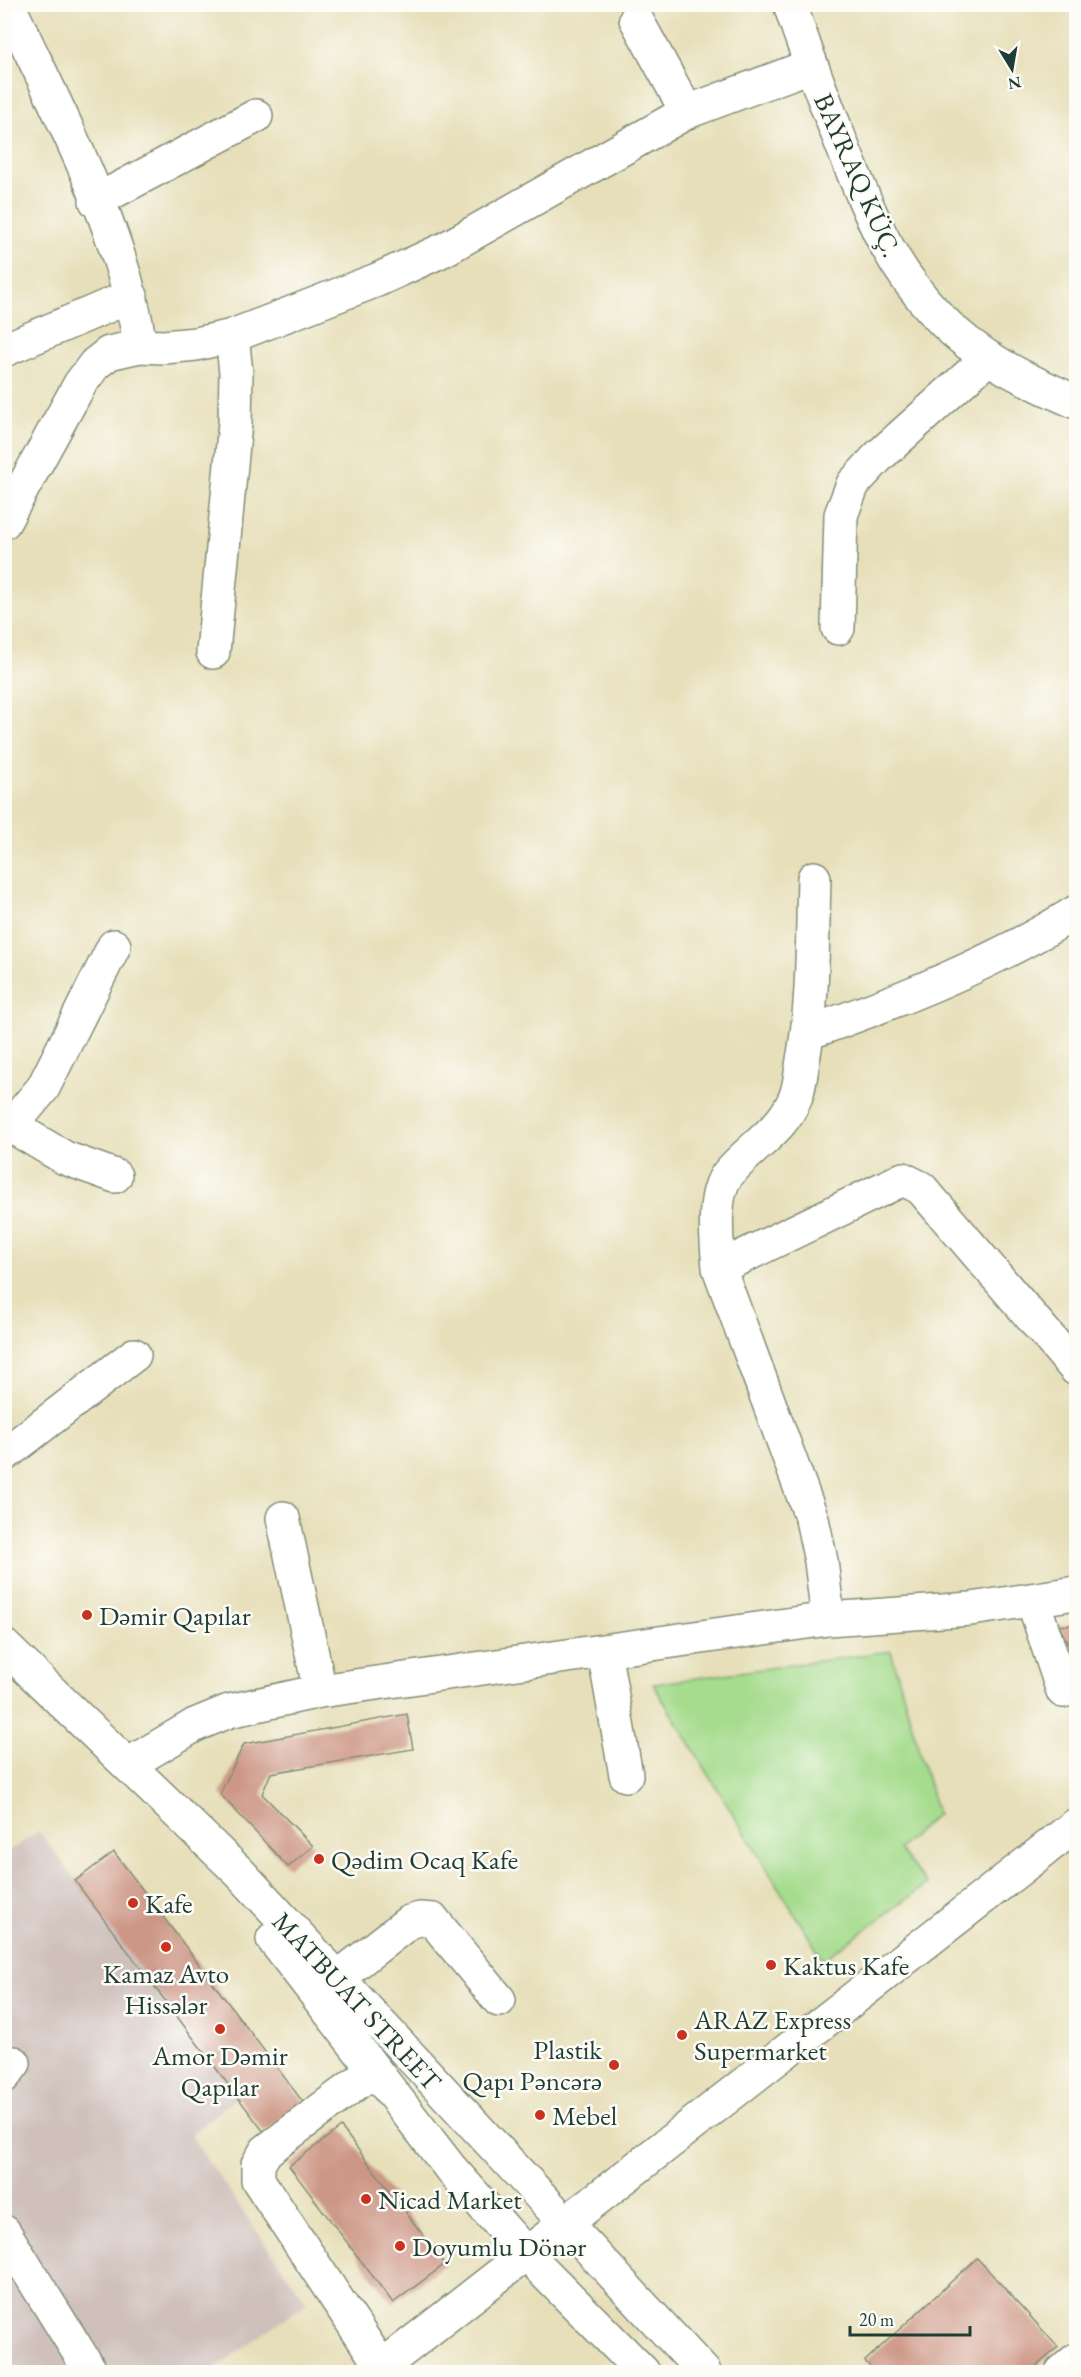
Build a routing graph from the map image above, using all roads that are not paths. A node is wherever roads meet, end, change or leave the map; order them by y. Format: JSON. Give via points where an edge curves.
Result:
{"nodes":[{"id":1,"x":8,"y":4,"type":"edge"},
{"id":2,"x":790,"y":4,"type":"edge"},
{"id":3,"x":636,"y":19,"type":"dead end"},
{"id":4,"x":810,"y":66,"type":"junction"},
{"id":5,"x":687,"y":112,"type":"junction"},
{"id":6,"x":255,"y":116,"type":"dead end"},
{"id":7,"x":96,"y":201,"type":"junction"},
{"id":8,"x":131,"y":296,"type":"junction"},
{"id":9,"x":232,"y":336,"type":"junction"},
{"id":10,"x":140,"y":346,"type":"junction"},
{"id":11,"x":4,"y":350,"type":"edge"},
{"id":12,"x":988,"y":358,"type":"junction"},
{"id":13,"x":1077,"y":402,"type":"edge"},
{"id":14,"x":4,"y":522,"type":"edge"},
{"id":15,"x":838,"y":628,"type":"dead end"},
{"id":16,"x":213,"y":652,"type":"dead end"},
{"id":17,"x":814,"y":878,"type":"dead end"},
{"id":18,"x":1077,"y":912,"type":"edge"},
{"id":19,"x":114,"y":946,"type":"dead end"},
{"id":20,"x":808,"y":1033,"type":"junction"},
{"id":21,"x":8,"y":1128,"type":"edge"},
{"id":22,"x":115,"y":1176,"type":"dead end"},
{"id":23,"x":719,"y":1268,"type":"junction"},
{"id":24,"x":134,"y":1355,"type":"dead end"},
{"id":25,"x":1077,"y":1369,"type":"edge"},
{"id":26,"x":4,"y":1455,"type":"edge"},
{"id":27,"x":283,"y":1518,"type":"dead end"},
{"id":28,"x":1077,"y":1593,"type":"edge"},
{"id":29,"x":1033,"y":1601,"type":"junction"},
{"id":30,"x":828,"y":1618,"type":"junction"},
{"id":31,"x":4,"y":1646,"type":"edge"},
{"id":32,"x":604,"y":1651,"type":"junction"},
{"id":33,"x":320,"y":1691,"type":"junction"},
{"id":34,"x":1063,"y":1691,"type":"dead end"},
{"id":35,"x":129,"y":1764,"type":"junction"},
{"id":36,"x":626,"y":1776,"type":"dead end"},
{"id":37,"x":1077,"y":1825,"type":"edge"},
{"id":38,"x":336,"y":1979,"type":"junction"},
{"id":39,"x":499,"y":2000,"type":"dead end"},
{"id":40,"x":374,"y":2070,"type":"junction"},
{"id":41,"x":564,"y":2225,"type":"junction"},
{"id":42,"x":4,"y":2232,"type":"edge"},
{"id":43,"x":527,"y":2255,"type":"junction"},
{"id":44,"x":1077,"y":2360,"type":"edge"},
{"id":45,"x":379,"y":2370,"type":"edge"},
{"id":46,"x":91,"y":2373,"type":"edge"},
{"id":47,"x":643,"y":2373,"type":"edge"},
{"id":48,"x":704,"y":2373,"type":"edge"},
{"id":49,"x":1062,"y":2373,"type":"edge"}],
"edges":[{"from":1,"to":7,"type":"street"},
{"from":2,"to":4,"type":"street","name":"BAYRAQ KÜÇ."},
{"from":3,"to":5,"type":"street"},
{"from":4,"to":5,"type":"street"},
{"from":4,"to":12,"type":"street","name":"BAYRAQ KÜÇ.","via":[[879,235],[906,279],[939,317]]},
{"from":5,"to":9,"type":"street","via":[[445,249]]},
{"from":6,"to":7,"type":"street"},
{"from":7,"to":8,"type":"street"},
{"from":8,"to":10,"type":"street"},
{"from":8,"to":11,"type":"street"},
{"from":9,"to":10,"type":"street","via":[[196,344]]},
{"from":9,"to":16,"type":"street","via":[[235,423]]},
{"from":10,"to":14,"type":"street","via":[[109,353],[95,364],[80,384]]},
{"from":12,"to":13,"type":"street","name":"BAYRAQ KÜÇ.","via":[[1016,376]]},
{"from":12,"to":15,"type":"street","via":[[853,484],[841,515]]},
{"from":17,"to":20,"type":"street"},
{"from":18,"to":20,"type":"street","via":[[1025,944],[907,998]]},
{"from":19,"to":21,"type":"street","via":[[43,1088]]},
{"from":20,"to":23,"type":"street","via":[[797,1095],[787,1115],[726,1176],[716,1226]]},
{"from":21,"to":22,"type":"street","via":[[66,1158]]},
{"from":23,"to":25,"type":"street","via":[[903,1179],[921,1188]]},
{"from":23,"to":30,"type":"street","via":[[812,1519]]},
{"from":24,"to":26,"type":"street"},
{"from":27,"to":33,"type":"street"},
{"from":28,"to":29,"type":"street"},
{"from":29,"to":30,"type":"street"},
{"from":29,"to":34,"type":"street"},
{"from":30,"to":32,"type":"street"},
{"from":31,"to":35,"type":"street","name":"MATBUAT STREET"},
{"from":32,"to":33,"type":"street"},
{"from":32,"to":36,"type":"street"},
{"from":33,"to":35,"type":"street","via":[[229,1711],[195,1725]]},
{"from":35,"to":38,"type":"street","name":"MATBUAT STREET","via":[[240,1873]]},
{"from":35,"to":40,"type":"street","name":"MATBUAT STREET","via":[[231,1885]]},
{"from":37,"to":41,"type":"street"},
{"from":38,"to":39,"type":"street","via":[[408,1922],[434,1920]]},
{"from":38,"to":41,"type":"street","name":"MATBUAT STREET"},
{"from":40,"to":43,"type":"street","name":"MATBUAT STREET","via":[[451,2169]]},
{"from":40,"to":45,"type":"street","via":[[266,2151],[258,2164],[258,2180]]},
{"from":41,"to":43,"type":"street"},
{"from":41,"to":48,"type":"street","name":"MATBUAT STREET"},
{"from":42,"to":46,"type":"street"},
{"from":43,"to":45,"type":"street"},
{"from":43,"to":47,"type":"street","name":"MATBUAT STREET"},
{"from":44,"to":49,"type":"street"}]}
